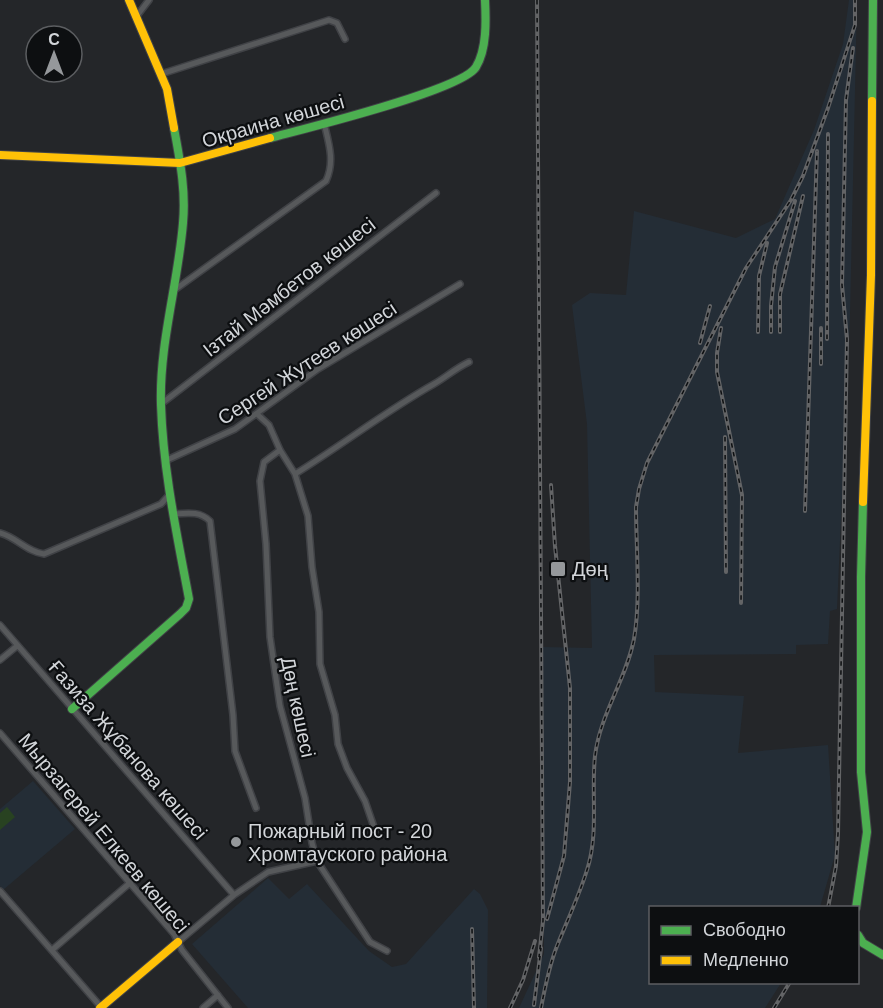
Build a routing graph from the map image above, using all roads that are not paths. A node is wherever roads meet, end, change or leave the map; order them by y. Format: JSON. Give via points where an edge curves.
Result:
{"nodes":[{"id":1,"x":129,"y":0,"type":"edge"},
{"id":2,"x":149,"y":0,"type":"edge"},
{"id":3,"x":485,"y":0,"type":"edge"},
{"id":4,"x":873,"y":0,"type":"edge"},
{"id":5,"x":136,"y":17,"type":"junction"},
{"id":6,"x":345,"y":39,"type":"dead end"},
{"id":7,"x":161,"y":74,"type":"junction"},
{"id":8,"x":324,"y":123,"type":"junction"},
{"id":9,"x":0,"y":155,"type":"edge"},
{"id":10,"x":180,"y":163,"type":"junction"},
{"id":11,"x":436,"y":193,"type":"dead end"},
{"id":12,"x":460,"y":284,"type":"dead end"},
{"id":13,"x":173,"y":291,"type":"junction"},
{"id":14,"x":469,"y":362,"type":"dead end"},
{"id":15,"x":161,"y":404,"type":"junction"},
{"id":16,"x":257,"y":414,"type":"junction"},
{"id":17,"x":280,"y":450,"type":"junction"},
{"id":18,"x":167,"y":460,"type":"junction"},
{"id":19,"x":295,"y":474,"type":"junction"},
{"id":20,"x":170,"y":494,"type":"junction"},
{"id":21,"x":173,"y":514,"type":"junction"},
{"id":22,"x":0,"y":533,"type":"edge"},
{"id":23,"x":0,"y":625,"type":"edge"},
{"id":24,"x":17,"y":645,"type":"junction"},
{"id":25,"x":0,"y":660,"type":"edge"},
{"id":26,"x":72,"y":708,"type":"junction"},
{"id":27,"x":0,"y":733,"type":"edge"},
{"id":28,"x":6,"y":740,"type":"junction"},
{"id":29,"x":0,"y":745,"type":"edge"},
{"id":30,"x":256,"y":808,"type":"dead end"},
{"id":31,"x":375,"y":830,"type":"dead end"},
{"id":32,"x":316,"y":861,"type":"junction"},
{"id":33,"x":131,"y":882,"type":"junction"},
{"id":34,"x":0,"y":891,"type":"edge"},
{"id":35,"x":234,"y":895,"type":"junction"},
{"id":36,"x":856,"y":906,"type":"edge"},
{"id":37,"x":859,"y":937,"type":"edge"},
{"id":38,"x":178,"y":942,"type":"junction"},
{"id":39,"x":52,"y":950,"type":"junction"},
{"id":40,"x":387,"y":951,"type":"dead end"},
{"id":41,"x":883,"y":955,"type":"edge"},
{"id":42,"x":218,"y":995,"type":"junction"},
{"id":43,"x":101,"y":1008,"type":"edge"},
{"id":44,"x":203,"y":1008,"type":"edge"},
{"id":45,"x":228,"y":1008,"type":"edge"}],
"edges":[{"from":1,"to":5,"type":"street"},
{"from":2,"to":5,"type":"street"},
{"from":3,"to":8,"type":"street","name":"Окраина көшесі","via":[[486,35],[476,68],[463,78],[385,107]]},
{"from":4,"to":36,"type":"street","via":[[871,275],[861,577],[861,772],[867,832]]},
{"from":5,"to":7,"type":"street"},
{"from":6,"to":7,"type":"street","via":[[337,23],[329,20]]},
{"from":7,"to":10,"type":"street"},
{"from":8,"to":10,"type":"street","name":"Окраина көшесі"},
{"from":8,"to":13,"type":"street","via":[[332,164],[326,181]]},
{"from":9,"to":10,"type":"street","name":"Окраина көшесі"},
{"from":10,"to":13,"type":"street","via":[[184,180],[183,224]]},
{"from":11,"to":15,"type":"street","name":"Ізтай Мәмбетов көшесі"},
{"from":12,"to":16,"type":"street","name":"Сергей Жутеев көшесі","via":[[318,369]]},
{"from":13,"to":15,"type":"street"},
{"from":14,"to":19,"type":"street"},
{"from":15,"to":18,"type":"street"},
{"from":16,"to":17,"type":"street","via":[[269,425]]},
{"from":16,"to":18,"type":"street","name":"Сергей Жутеев көшесі","via":[[235,429]]},
{"from":17,"to":19,"type":"street"},
{"from":17,"to":32,"type":"street","name":"Дөң көшесі","via":[[264,462],[260,475],[270,638],[280,706],[305,798]]},
{"from":18,"to":20,"type":"street"},
{"from":19,"to":31,"type":"street","via":[[308,516],[319,612],[320,664],[335,715],[338,744]]},
{"from":20,"to":21,"type":"street"},
{"from":20,"to":22,"type":"street","via":[[161,504],[44,555]]},
{"from":21,"to":26,"type":"street","via":[[189,599],[186,608]]},
{"from":21,"to":30,"type":"street","via":[[197,513],[210,521],[234,744]]},
{"from":23,"to":24,"type":"street","name":"Ғазиза Жұбанова көшесі"},
{"from":24,"to":25,"type":"street"},
{"from":24,"to":26,"type":"street","name":"Ғазиза Жұбанова көшесі"},
{"from":26,"to":35,"type":"street","name":"Ғазиза Жұбанова көшесі"},
{"from":27,"to":28,"type":"street","name":"Мырзагерей Елкеев көшесі"},
{"from":28,"to":29,"type":"street"},
{"from":28,"to":33,"type":"street","name":"Мырзагерей Елкеев көшесі"},
{"from":32,"to":35,"type":"street","via":[[268,872]]},
{"from":32,"to":40,"type":"street","name":"Дөң көшесі","via":[[370,942]]},
{"from":33,"to":38,"type":"street","name":"Мырзагерей Елкеев көшесі"},
{"from":33,"to":39,"type":"street"},
{"from":34,"to":39,"type":"street"},
{"from":35,"to":38,"type":"street"},
{"from":37,"to":41,"type":"street"},
{"from":38,"to":42,"type":"street","name":"Мырзагерей Елкеев көшесі"},
{"from":38,"to":43,"type":"street"},
{"from":39,"to":43,"type":"street"},
{"from":42,"to":44,"type":"street"},
{"from":42,"to":45,"type":"street","name":"Мырзагерей Елкеев көшесі"}]}
